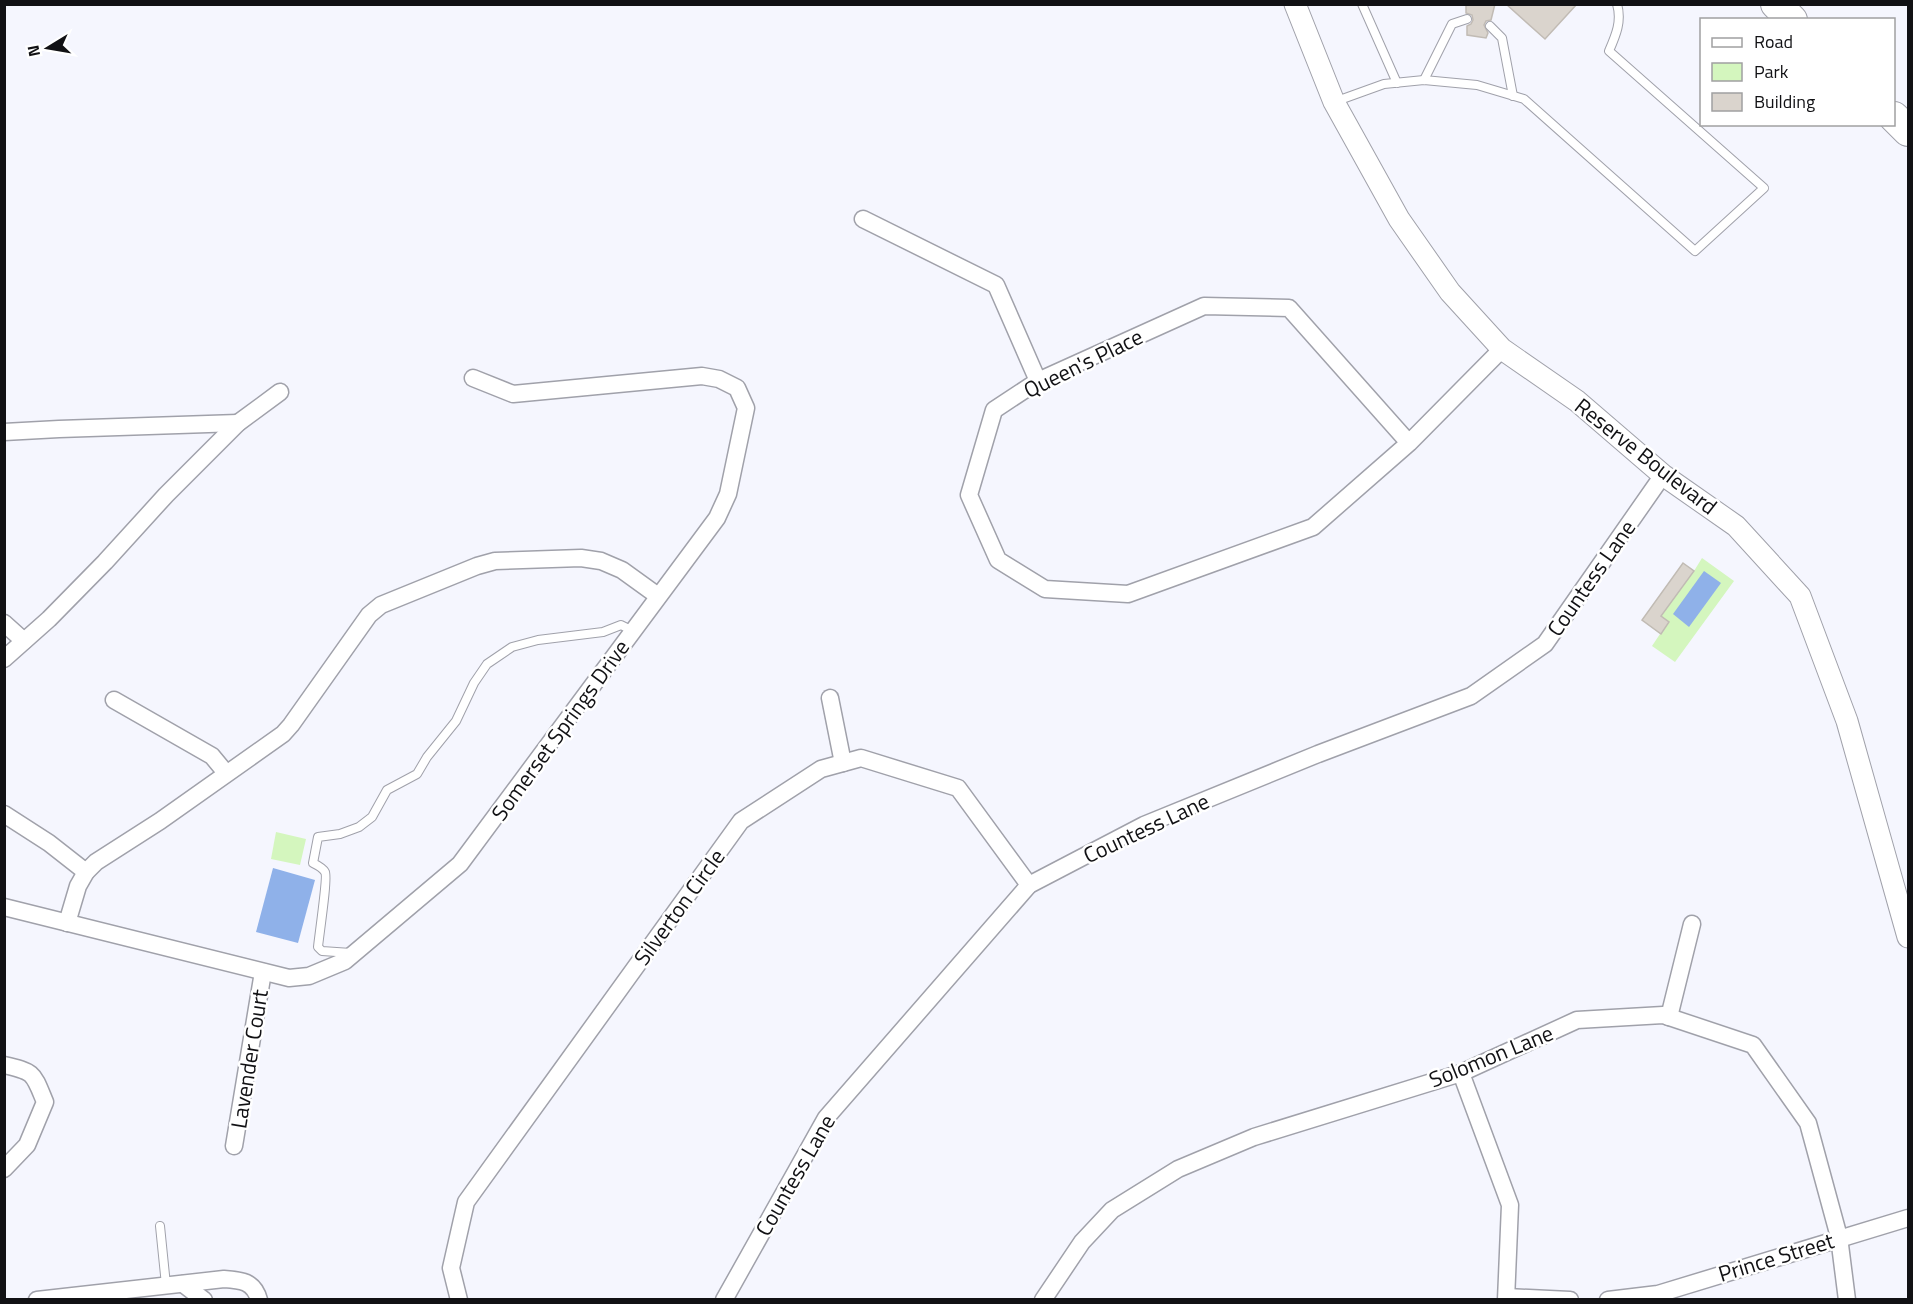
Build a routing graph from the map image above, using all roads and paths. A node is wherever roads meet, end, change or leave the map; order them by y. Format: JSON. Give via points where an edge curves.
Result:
{"nodes":[{"id":1,"x":1362,"y":4,"type":"edge"},
{"id":2,"x":1617,"y":4,"type":"edge"},
{"id":3,"x":1776,"y":4,"type":"edge"},
{"id":4,"x":1294,"y":10,"type":"edge"},
{"id":5,"x":1790,"y":18,"type":"edge"},
{"id":6,"x":1467,"y":20,"type":"dead end"},
{"id":7,"x":1490,"y":26,"type":"dead end"},
{"id":8,"x":1424,"y":80,"type":"junction"},
{"id":9,"x":1396,"y":83,"type":"junction"},
{"id":10,"x":1513,"y":96,"type":"junction"},
{"id":11,"x":1334,"y":102,"type":"junction"},
{"id":12,"x":1895,"y":119,"type":"edge"},
{"id":13,"x":1908,"y":132,"type":"edge"},
{"id":14,"x":864,"y":219,"type":"dead end"},
{"id":15,"x":1502,"y":349,"type":"junction"},
{"id":16,"x":472,"y":378,"type":"dead end"},
{"id":17,"x":1038,"y":381,"type":"junction"},
{"id":18,"x":280,"y":392,"type":"dead end"},
{"id":19,"x":238,"y":423,"type":"junction"},
{"id":20,"x":4,"y":432,"type":"edge"},
{"id":21,"x":1409,"y":443,"type":"junction"},
{"id":22,"x":1663,"y":475,"type":"junction"},
{"id":23,"x":658,"y":596,"type":"junction"},
{"id":24,"x":4,"y":623,"type":"edge"},
{"id":25,"x":633,"y":631,"type":"junction"},
{"id":26,"x":24,"y":641,"type":"junction"},
{"id":27,"x":4,"y":659,"type":"edge"},
{"id":28,"x":830,"y":698,"type":"dead end"},
{"id":29,"x":114,"y":700,"type":"dead end"},
{"id":30,"x":843,"y":763,"type":"junction"},
{"id":31,"x":226,"y":773,"type":"junction"},
{"id":32,"x":4,"y":814,"type":"edge"},
{"id":33,"x":86,"y":872,"type":"junction"},
{"id":34,"x":1029,"y":885,"type":"junction"},
{"id":35,"x":4,"y":907,"type":"edge"},
{"id":36,"x":67,"y":923,"type":"junction"},
{"id":37,"x":1692,"y":924,"type":"dead end"},
{"id":38,"x":1908,"y":937,"type":"edge"},
{"id":39,"x":354,"y":953,"type":"junction"},
{"id":40,"x":263,"y":972,"type":"junction"},
{"id":41,"x":1669,"y":1017,"type":"junction"},
{"id":42,"x":4,"y":1065,"type":"edge"},
{"id":43,"x":1461,"y":1073,"type":"junction"},
{"id":44,"x":234,"y":1146,"type":"dead end"},
{"id":45,"x":4,"y":1169,"type":"edge"},
{"id":46,"x":1908,"y":1218,"type":"edge"},
{"id":47,"x":160,"y":1226,"type":"dead end"},
{"id":48,"x":1839,"y":1237,"type":"junction"},
{"id":49,"x":183,"y":1284,"type":"junction"},
{"id":50,"x":166,"y":1285,"type":"junction"},
{"id":51,"x":1506,"y":1298,"type":"edge"},
{"id":52,"x":37,"y":1299,"type":"edge"},
{"id":53,"x":204,"y":1299,"type":"edge"},
{"id":54,"x":259,"y":1299,"type":"edge"},
{"id":55,"x":459,"y":1299,"type":"edge"},
{"id":56,"x":724,"y":1299,"type":"edge"},
{"id":57,"x":1043,"y":1299,"type":"edge"},
{"id":58,"x":1570,"y":1299,"type":"edge"},
{"id":59,"x":1608,"y":1299,"type":"edge"},
{"id":60,"x":1847,"y":1299,"type":"edge"}],
"edges":[{"from":1,"to":9,"type":"lane"},
{"from":2,"to":10,"type":"lane","via":[[1620,17],[1609,51],[1764,188],[1695,251],[1524,99]]},
{"from":3,"to":5,"type":"highway"},
{"from":4,"to":11,"type":"street","name":"Reserve Boulevard"},
{"from":6,"to":8,"type":"lane","via":[[1452,24]]},
{"from":7,"to":10,"type":"lane","via":[[1502,38]]},
{"from":8,"to":9,"type":"lane"},
{"from":8,"to":10,"type":"lane","via":[[1477,84]]},
{"from":9,"to":11,"type":"lane"},
{"from":11,"to":15,"type":"street","name":"Reserve Boulevard","via":[[1399,219],[1450,292]]},
{"from":12,"to":13,"type":"highway"},
{"from":14,"to":17,"type":"street","via":[[996,285]]},
{"from":15,"to":21,"type":"street","name":"Queen's Place"},
{"from":15,"to":22,"type":"street","name":"Reserve Boulevard","via":[[1577,401]]},
{"from":16,"to":23,"type":"street","name":"Somerset Springs Drive","via":[[513,394],[702,376],[737,388],[746,408],[728,494],[717,518]]},
{"from":17,"to":21,"type":"street","name":"Queen's Place","via":[[1204,306],[1289,308]]},
{"from":17,"to":21,"type":"street","name":"Queen's Place","via":[[994,410],[969,495],[998,560],[1045,589],[1128,594],[1313,527]]},
{"from":18,"to":19,"type":"street"},
{"from":19,"to":20,"type":"street"},
{"from":19,"to":26,"type":"street"},
{"from":22,"to":34,"type":"street","name":"Countess Lane","via":[[1545,644],[1471,696],[1144,825]]},
{"from":22,"to":38,"type":"street","name":"Reserve Boulevard","via":[[1736,526],[1800,596],[1846,721]]},
{"from":23,"to":25,"type":"street","name":"Somerset Springs Drive"},
{"from":23,"to":31,"type":"street","via":[[622,570],[581,558],[495,561],[381,605],[369,615],[283,734]]},
{"from":24,"to":26,"type":"street"},
{"from":25,"to":39,"type":"street","name":"Somerset Springs Drive","via":[[460,864]]},
{"from":25,"to":39,"type":"lane","via":[[621,625],[603,632],[538,639],[512,647],[487,664],[456,721],[417,774],[387,790],[372,817],[359,827],[318,837],[313,863],[325,871],[327,880],[318,947],[322,951]]},
{"from":26,"to":27,"type":"street"},
{"from":28,"to":30,"type":"street"},
{"from":29,"to":31,"type":"street","via":[[212,756]]},
{"from":30,"to":34,"type":"street","name":"Silverton Circle","via":[[861,758],[958,788]]},
{"from":30,"to":55,"type":"street","name":"Silverton Circle","via":[[821,769],[741,821],[614,995],[466,1202],[451,1268]]},
{"from":31,"to":33,"type":"street","via":[[96,861]]},
{"from":32,"to":33,"type":"street"},
{"from":33,"to":36,"type":"street"},
{"from":34,"to":56,"type":"street","name":"Countess Lane","via":[[826,1118]]},
{"from":35,"to":36,"type":"street","name":"Somerset Springs Drive"},
{"from":36,"to":40,"type":"street","name":"Somerset Springs Drive"},
{"from":37,"to":41,"type":"street"},
{"from":39,"to":40,"type":"street","name":"Somerset Springs Drive","via":[[345,961],[309,976],[289,978]]},
{"from":40,"to":44,"type":"street","name":"Lavender Court"},
{"from":41,"to":43,"type":"street","name":"Solomon Lane","via":[[1577,1020]]},
{"from":41,"to":48,"type":"street","name":"Solomon Lane","via":[[1753,1045],[1808,1123]]},
{"from":42,"to":45,"type":"street","via":[[28,1071],[45,1102],[27,1145]]},
{"from":43,"to":51,"type":"street","via":[[1510,1205]]},
{"from":43,"to":57,"type":"street","name":"Solomon Lane","via":[[1254,1137],[1178,1169],[1112,1210],[1082,1242]]},
{"from":46,"to":48,"type":"street","name":"Prince Street"},
{"from":47,"to":50,"type":"lane"},
{"from":48,"to":59,"type":"street","name":"Prince Street","via":[[1658,1294]]},
{"from":48,"to":60,"type":"street","name":"Solomon Lane"},
{"from":49,"to":50,"type":"street"},
{"from":49,"to":53,"type":"street"},
{"from":49,"to":54,"type":"street","via":[[243,1280],[257,1290]]},
{"from":50,"to":52,"type":"street"},
{"from":51,"to":58,"type":"street"}]}
